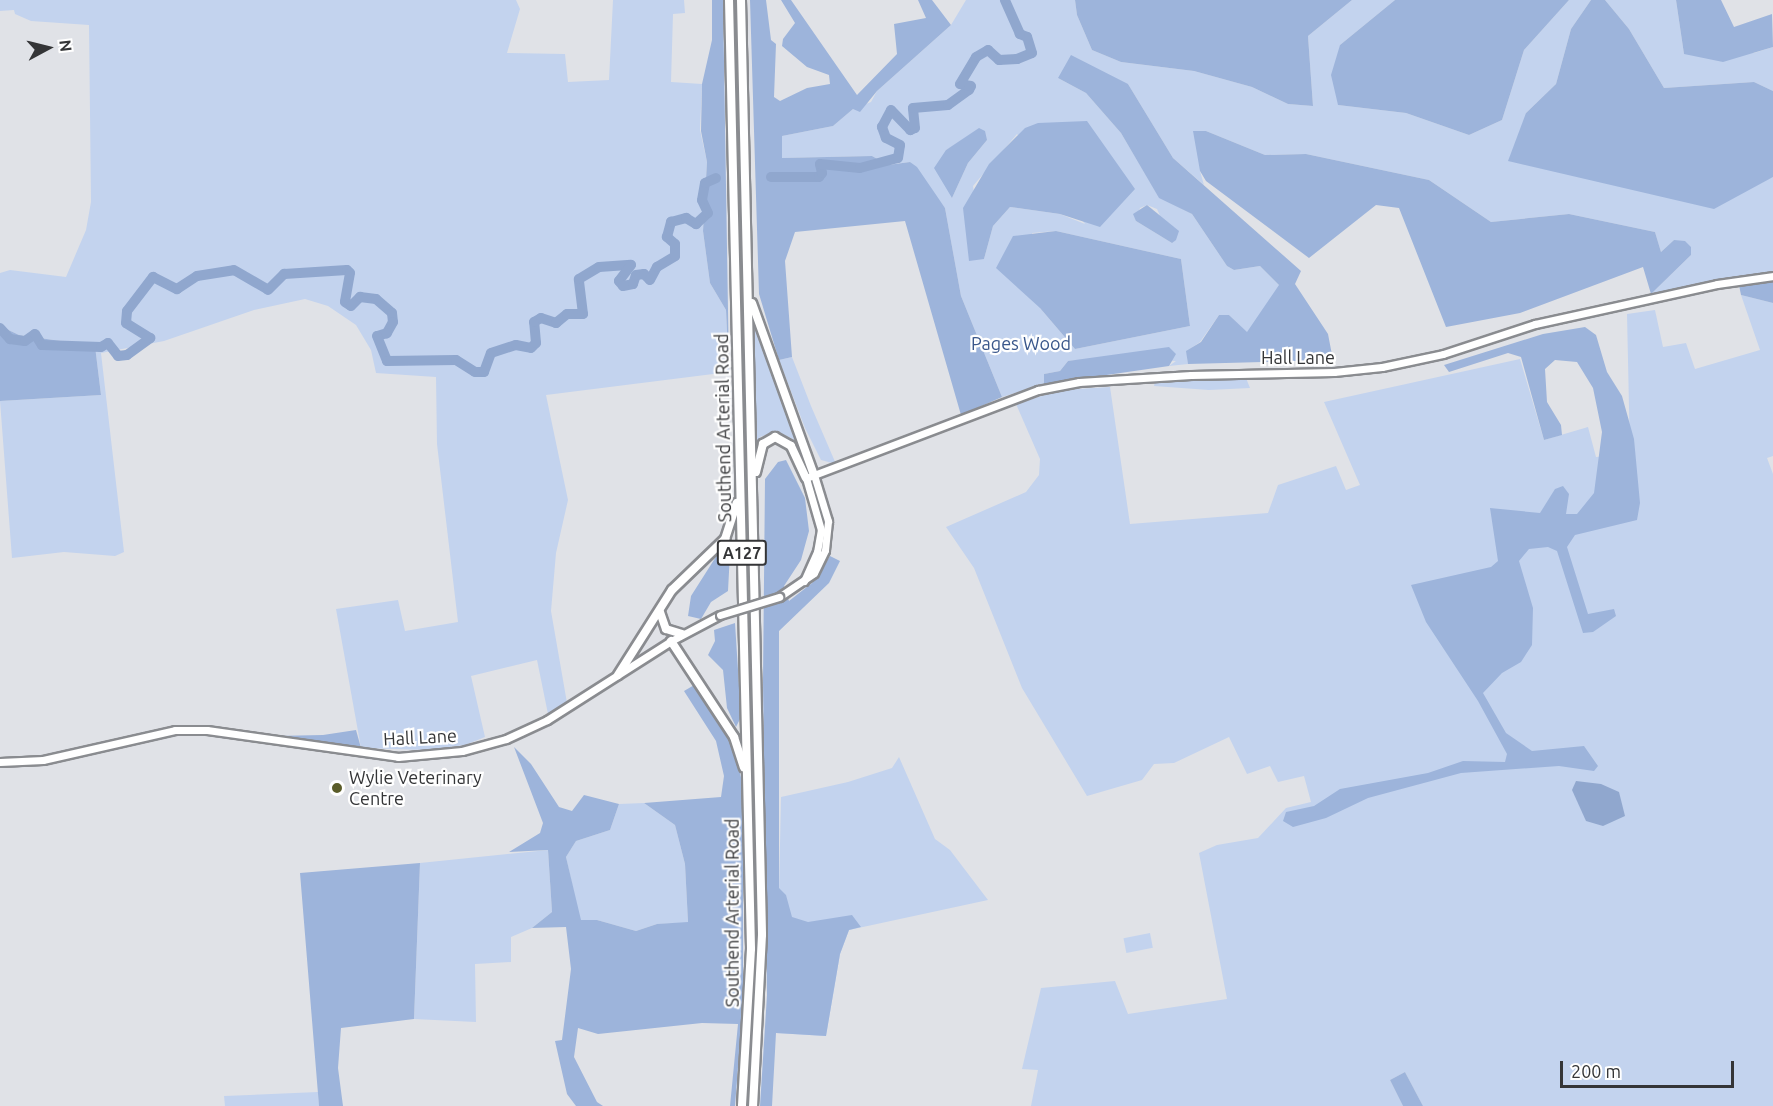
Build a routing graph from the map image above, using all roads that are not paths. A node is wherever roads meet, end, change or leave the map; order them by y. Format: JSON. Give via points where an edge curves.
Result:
{"nodes":[{"id":1,"x":729,"y":0,"type":"edge"},
{"id":2,"x":741,"y":0,"type":"edge"},
{"id":3,"x":1773,"y":276,"type":"edge"},
{"id":4,"x":748,"y":281,"type":"junction"},
{"id":5,"x":741,"y":471,"type":"junction"},
{"id":6,"x":827,"y":471,"type":"junction"},
{"id":7,"x":810,"y":477,"type":"junction"},
{"id":8,"x":820,"y":491,"type":"junction"},
{"id":9,"x":752,"y":536,"type":"junction"},
{"id":10,"x":804,"y":581,"type":"junction"},
{"id":11,"x":662,"y":605,"type":"junction"},
{"id":12,"x":682,"y":634,"type":"junction"},
{"id":13,"x":671,"y":640,"type":"junction"},
{"id":14,"x":618,"y":675,"type":"junction"},
{"id":15,"x":0,"y":762,"type":"edge"},
{"id":16,"x":747,"y":779,"type":"junction"},
{"id":17,"x":741,"y":1106,"type":"edge"},
{"id":18,"x":753,"y":1106,"type":"edge"}],
"edges":[{"from":1,"to":5,"type":"highway","name":"Southend Arterial Road","number":"A127"},
{"from":2,"to":4,"type":"highway","name":"Southend Arterial Road","number":"A127"},
{"from":3,"to":6,"type":"street","name":"Hall Lane","via":[[1717,284],[1553,320],[1443,354],[1382,367],[1191,375],[1052,387]]},
{"from":4,"to":7,"type":"highway","via":[[758,327]]},
{"from":4,"to":9,"type":"highway","name":"Southend Arterial Road","number":"A127"},
{"from":5,"to":11,"type":"highway","number":"A127","via":[[729,533],[682,578]]},
{"from":5,"to":16,"type":"highway","name":"Southend Arterial Road","number":"A127"},
{"from":6,"to":7,"type":"street","name":"Hall Lane"},
{"from":6,"to":8,"type":"street"},
{"from":7,"to":8,"type":"street","name":"Hall Lane"},
{"from":7,"to":9,"type":"highway","via":[[787,441],[775,437],[766,441],[757,461]]},
{"from":7,"to":10,"type":"street","via":[[821,530],[817,552]]},
{"from":8,"to":10,"type":"street","name":"Hall Lane","via":[[828,521],[827,543],[814,573]]},
{"from":9,"to":18,"type":"highway","name":"Southend Arterial Road","number":"A127","via":[[762,935]]},
{"from":10,"to":12,"type":"street","name":"Hall Lane","bridge":true,"via":[[779,597],[720,615]]},
{"from":11,"to":12,"type":"highway","via":[[662,624]]},
{"from":11,"to":14,"type":"highway","number":"A127"},
{"from":12,"to":13,"type":"street","name":"Hall Lane"},
{"from":13,"to":14,"type":"street","name":"Hall Lane"},
{"from":13,"to":16,"type":"highway","number":"A127","via":[[734,737]]},
{"from":14,"to":15,"type":"street","name":"Hall Lane","via":[[547,720],[506,739],[462,751],[398,757],[207,730],[176,730],[43,760]]},
{"from":16,"to":17,"type":"highway","name":"Southend Arterial Road","number":"A127","via":[[751,960]]}]}
